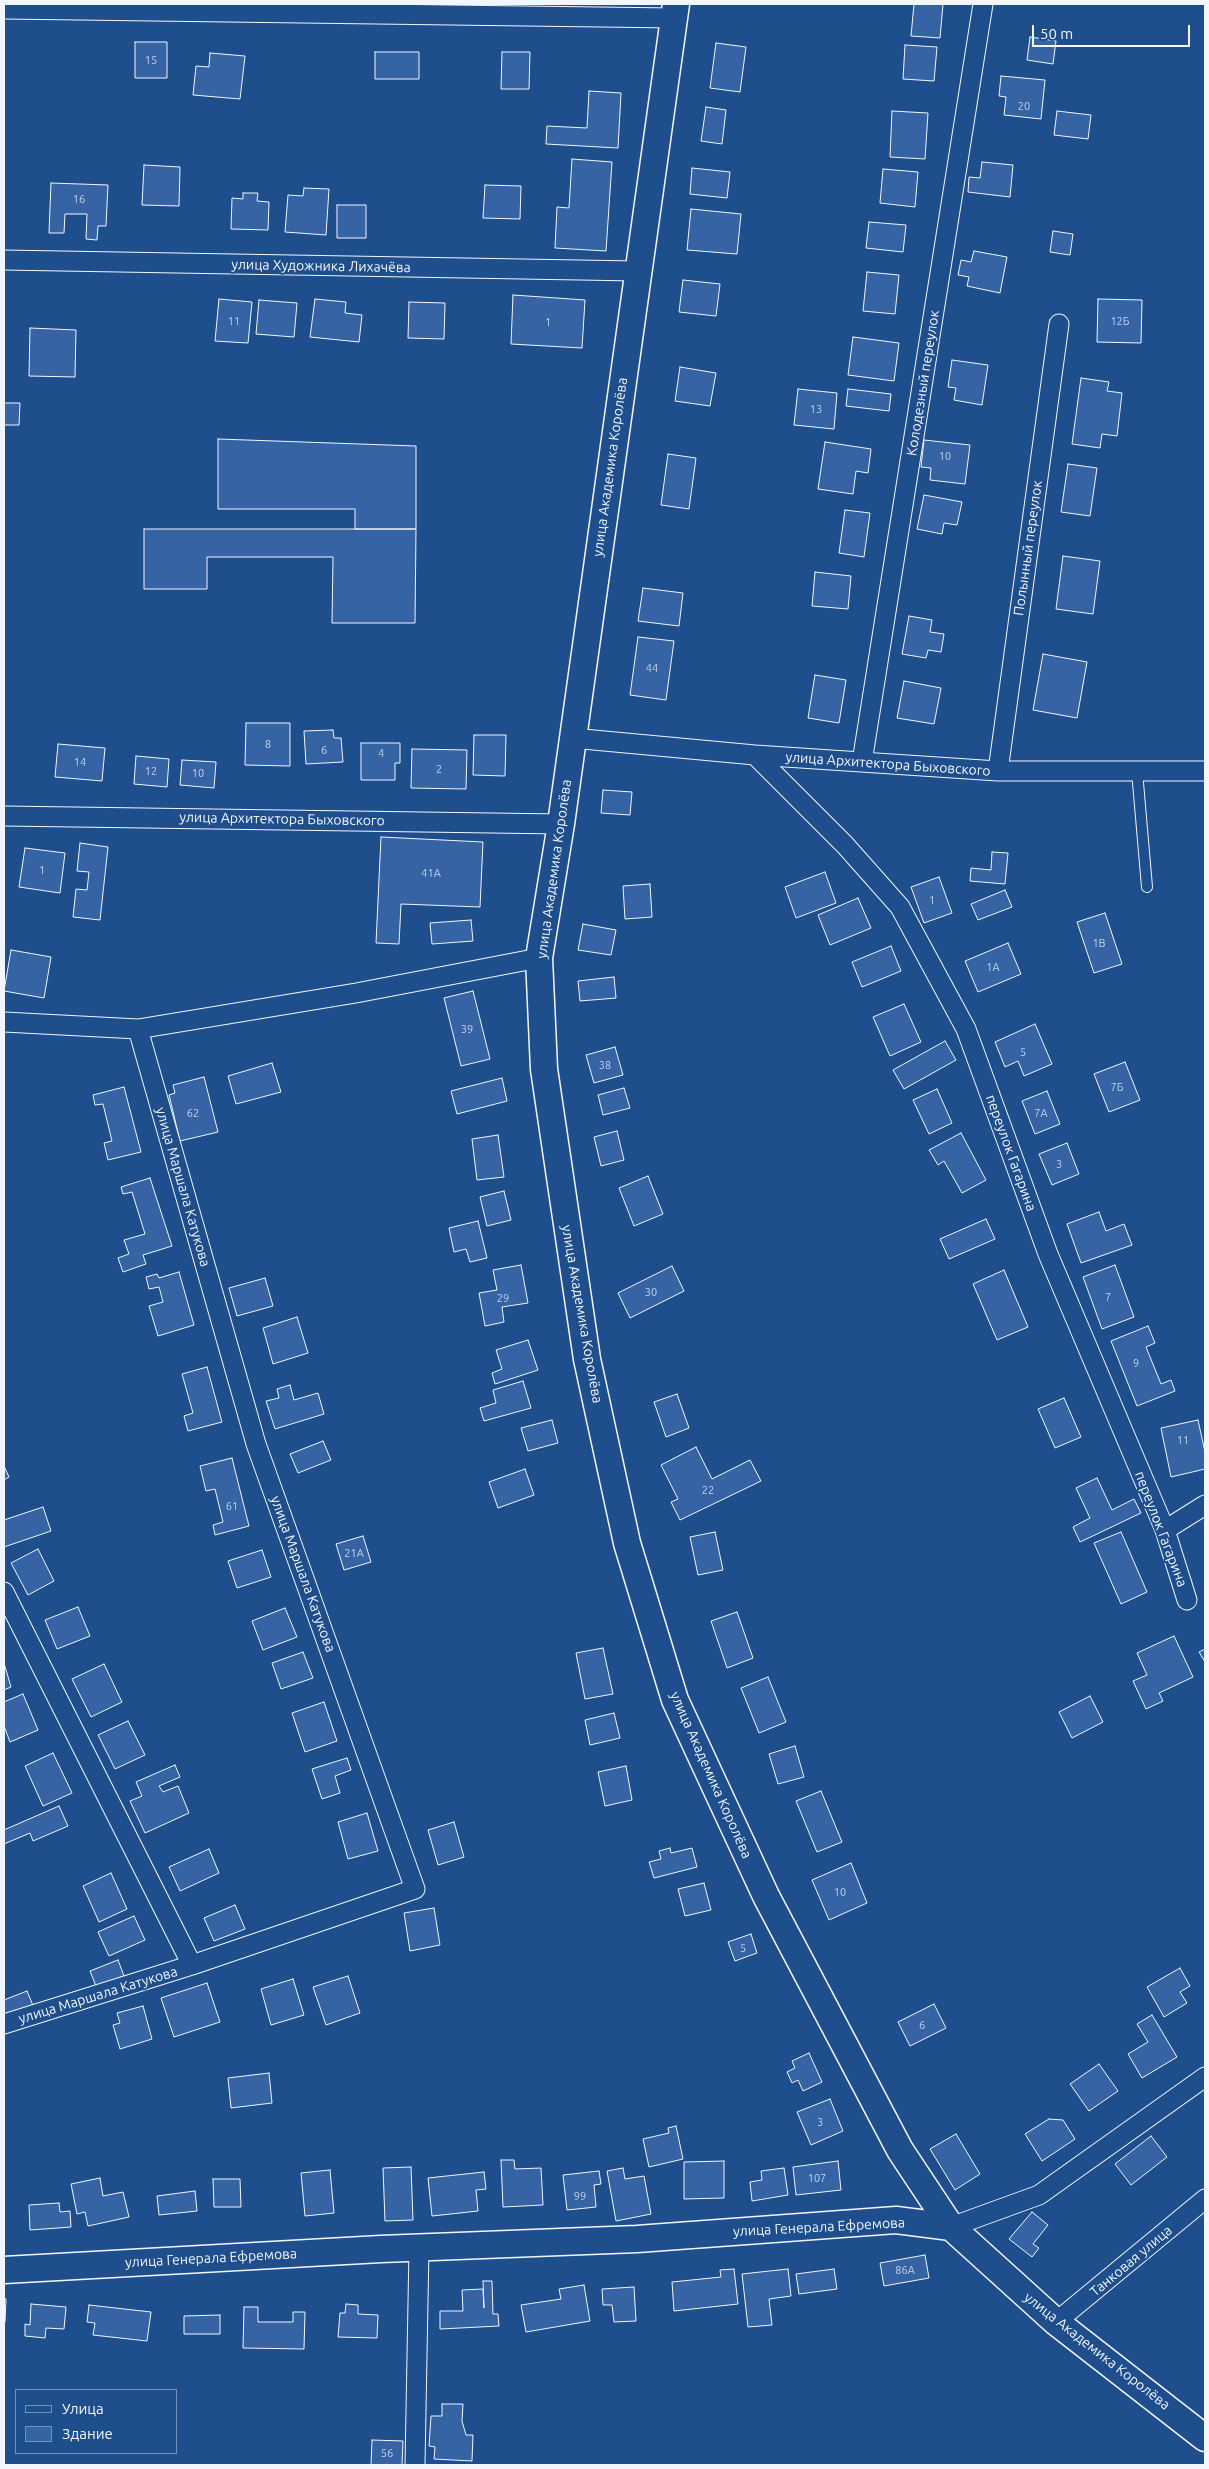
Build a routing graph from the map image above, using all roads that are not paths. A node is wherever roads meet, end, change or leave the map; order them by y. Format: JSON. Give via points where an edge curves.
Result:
{"nodes":[{"id":1,"x":983,"y":4,"type":"edge"},
{"id":2,"x":4,"y":9,"type":"edge"},
{"id":3,"x":675,"y":11,"type":"edge"},
{"id":4,"x":4,"y":260,"type":"edge"},
{"id":5,"x":637,"y":271,"type":"junction"},
{"id":6,"x":1059,"y":324,"type":"dead end"},
{"id":7,"x":572,"y":738,"type":"junction"},
{"id":8,"x":755,"y":755,"type":"junction"},
{"id":9,"x":862,"y":762,"type":"junction"},
{"id":10,"x":998,"y":771,"type":"junction"},
{"id":11,"x":1137,"y":771,"type":"junction"},
{"id":12,"x":1205,"y":771,"type":"edge"},
{"id":13,"x":4,"y":816,"type":"edge"},
{"id":14,"x":561,"y":824,"type":"junction"},
{"id":15,"x":1147,"y":887,"type":"dead end"},
{"id":16,"x":540,"y":958,"type":"junction"},
{"id":17,"x":4,"y":1022,"type":"edge"},
{"id":18,"x":138,"y":1029,"type":"junction"},
{"id":19,"x":1205,"y":1505,"type":"edge"},
{"id":20,"x":1165,"y":1530,"type":"junction"},
{"id":21,"x":4,"y":1592,"type":"edge"},
{"id":22,"x":1188,"y":1600,"type":"dead end"},
{"id":23,"x":192,"y":1965,"type":"junction"},
{"id":24,"x":4,"y":2024,"type":"edge"},
{"id":25,"x":1205,"y":2077,"type":"edge"},
{"id":26,"x":1205,"y":2199,"type":"edge"},
{"id":27,"x":951,"y":2226,"type":"junction"},
{"id":28,"x":419,"y":2248,"type":"junction"},
{"id":29,"x":4,"y":2270,"type":"edge"},
{"id":30,"x":1056,"y":2322,"type":"junction"},
{"id":31,"x":1205,"y":2438,"type":"edge"},
{"id":32,"x":415,"y":2465,"type":"edge"}],
"edges":[{"from":1,"to":9,"type":"street","name":"Колодезный переулок"},
{"from":2,"to":3,"type":"street"},
{"from":3,"to":5,"type":"street","name":"улица Академика Королёва"},
{"from":4,"to":5,"type":"street","name":"улица Художника Лихачёва"},
{"from":5,"to":7,"type":"street","name":"улица Академика Королёва"},
{"from":6,"to":10,"type":"street","name":"Полынный переулок"},
{"from":7,"to":8,"type":"street","name":"улица Архитектора Быховского"},
{"from":7,"to":14,"type":"street","name":"улица Академика Королёва"},
{"from":8,"to":9,"type":"street","name":"улица Архитектора Быховского"},
{"from":8,"to":20,"type":"street","name":"переулок Гагарина","via":[[846,845],[900,907],[966,1029],[1048,1254]]},
{"from":9,"to":10,"type":"street","name":"улица Архитектора Быховского"},
{"from":10,"to":11,"type":"street","name":"улица Архитектора Быховского"},
{"from":11,"to":12,"type":"street","name":"улица Архитектора Быховского"},
{"from":11,"to":15,"type":"lane"},
{"from":13,"to":14,"type":"street","name":"улица Архитектора Быховского"},
{"from":14,"to":16,"type":"street","name":"улица Академика Королёва"},
{"from":16,"to":18,"type":"street"},
{"from":16,"to":27,"type":"street","name":"улица Академика Королёва","via":[[544,1069],[587,1360],[627,1543],[675,1700],[766,1896],[900,2150]]},
{"from":17,"to":18,"type":"street"},
{"from":18,"to":23,"type":"street","name":"улица Маршала Катукова","via":[[256,1444],[415,1889]]},
{"from":19,"to":20,"type":"street"},
{"from":20,"to":22,"type":"street","name":"переулок Гагарина"},
{"from":21,"to":23,"type":"street","name":"улица Маршала Катукова"},
{"from":23,"to":24,"type":"street","name":"улица Маршала Катукова"},
{"from":25,"to":27,"type":"street","name":"улица Генерала Ефремова","via":[[1039,2195]]},
{"from":26,"to":30,"type":"street","name":"Танковая улица"},
{"from":27,"to":28,"type":"street","name":"улица Генерала Ефремова","via":[[896,2220],[637,2239]]},
{"from":27,"to":30,"type":"street","name":"улица Академика Королёва"},
{"from":28,"to":29,"type":"street","name":"улица Генерала Ефремова"},
{"from":28,"to":32,"type":"street"},
{"from":30,"to":31,"type":"street","name":"улица Академика Королёва"}]}
